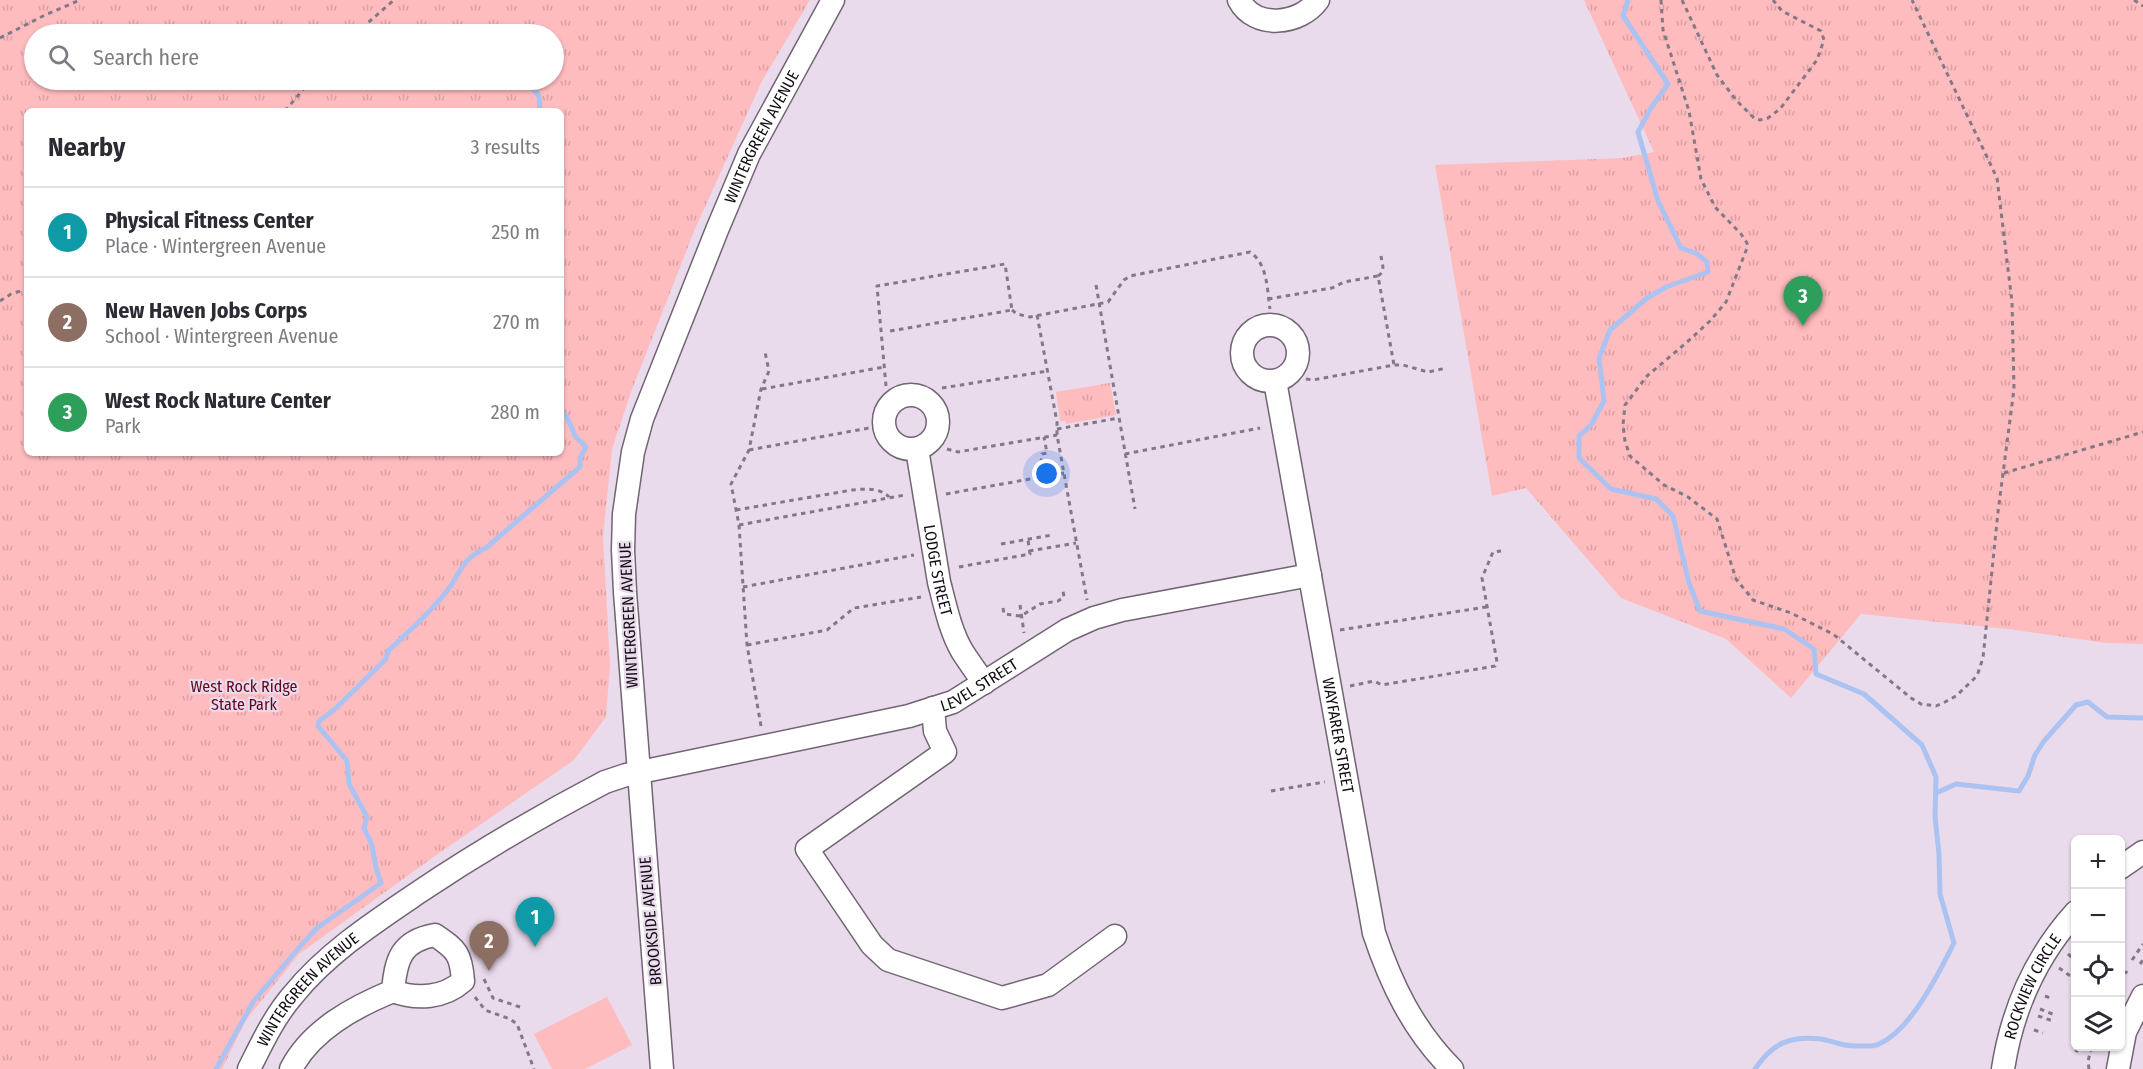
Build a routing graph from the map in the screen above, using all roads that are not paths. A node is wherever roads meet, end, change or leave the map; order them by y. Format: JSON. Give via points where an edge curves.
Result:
{"nodes":[{"id":1,"x":833,"y":0,"type":"edge"},
{"id":2,"x":1239,"y":0,"type":"edge"},
{"id":3,"x":1318,"y":0,"type":"edge"},
{"id":4,"x":1275,"y":381,"type":"dead end"},
{"id":5,"x":917,"y":449,"type":"dead end"},
{"id":6,"x":1310,"y":575,"type":"junction"},
{"id":7,"x":984,"y":683,"type":"junction"},
{"id":8,"x":933,"y":708,"type":"junction"},
{"id":9,"x":638,"y":773,"type":"junction"},
{"id":10,"x":2143,"y":852,"type":"edge"},
{"id":11,"x":2125,"y":865,"type":"edge"},
{"id":12,"x":2071,"y":918,"type":"edge"},
{"id":13,"x":1115,"y":936,"type":"dead end"},
{"id":14,"x":393,"y":991,"type":"dead end"},
{"id":15,"x":2143,"y":996,"type":"edge"},
{"id":16,"x":249,"y":1069,"type":"edge"},
{"id":17,"x":291,"y":1069,"type":"edge"},
{"id":18,"x":662,"y":1069,"type":"edge"},
{"id":19,"x":1452,"y":1069,"type":"edge"},
{"id":20,"x":2003,"y":1069,"type":"edge"},
{"id":21,"x":2118,"y":1069,"type":"edge"}],
"edges":[{"from":1,"to":9,"type":"street","name":"WINTERGREEN AVENUE","via":[[749,154],[670,348],[633,452],[623,550]]},
{"from":2,"to":3,"type":"street","via":[[1256,16],[1275,22],[1296,19]]},
{"from":4,"to":6,"type":"street","name":"WAYFARER STREET"},
{"from":5,"to":7,"type":"street","name":"LODGE STREET","via":[[943,600],[961,650]]},
{"from":6,"to":7,"type":"street","name":"LEVEL STREET","via":[[1094,618],[1067,630]]},
{"from":6,"to":19,"type":"street","name":"WAYFARER STREET","via":[[1374,933],[1401,1002],[1419,1031]]},
{"from":7,"to":8,"type":"street","name":"LEVEL STREET","via":[[953,702]]},
{"from":8,"to":9,"type":"street","name":"LEVEL STREET"},
{"from":8,"to":13,"type":"street","via":[[935,731],[945,752],[807,849],[872,945],[888,960],[1002,998],[1048,985]]},
{"from":9,"to":16,"type":"street","name":"WINTERGREEN AVENUE","via":[[605,782],[490,846],[345,945],[292,996]]},
{"from":9,"to":18,"type":"street","name":"BROOKSIDE AVENUE"},
{"from":10,"to":11,"type":"street"},
{"from":12,"to":20,"type":"street","name":"ROCKVIEW CIRCLE","via":[[2034,973],[2014,1020]]},
{"from":14,"to":17,"type":"street","via":[[371,1000],[311,1040]]},
{"from":15,"to":21,"type":"street","via":[[2125,1032]]}]}
